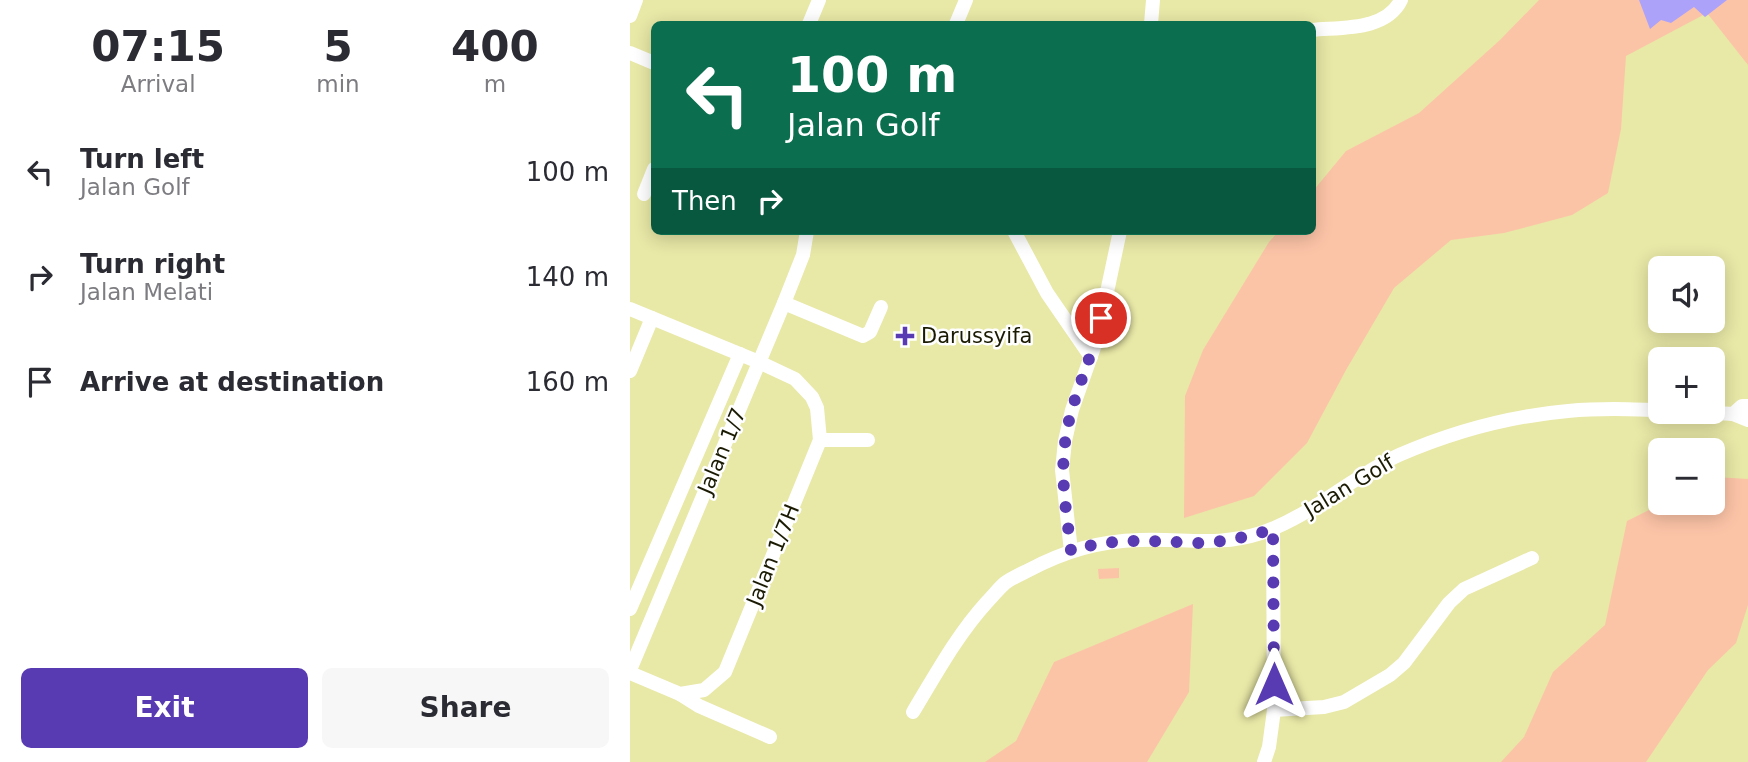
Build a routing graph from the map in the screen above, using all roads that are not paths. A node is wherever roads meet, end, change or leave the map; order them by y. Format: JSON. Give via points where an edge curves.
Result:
{"nodes":[{"id":1,"x":636,"y":0,"type":"edge"},
{"id":2,"x":819,"y":0,"type":"edge"},
{"id":3,"x":966,"y":0,"type":"edge"},
{"id":4,"x":1153,"y":0,"type":"edge"},
{"id":5,"x":1401,"y":0,"type":"edge"},
{"id":6,"x":630,"y":16,"type":"edge"},
{"id":7,"x":810,"y":21,"type":"edge"},
{"id":8,"x":957,"y":21,"type":"edge"},
{"id":9,"x":1151,"y":21,"type":"edge"},
{"id":10,"x":1316,"y":30,"type":"edge"},
{"id":11,"x":630,"y":52,"type":"edge"},
{"id":12,"x":651,"y":61,"type":"edge"},
{"id":13,"x":651,"y":176,"type":"edge"},
{"id":14,"x":644,"y":194,"type":"dead end"},
{"id":15,"x":806,"y":235,"type":"edge"},
{"id":16,"x":1016,"y":235,"type":"edge"},
{"id":17,"x":1119,"y":235,"type":"edge"},
{"id":18,"x":784,"y":303,"type":"junction"},
{"id":19,"x":881,"y":307,"type":"dead end"},
{"id":20,"x":630,"y":309,"type":"edge"},
{"id":21,"x":652,"y":318,"type":"junction"},
{"id":22,"x":740,"y":354,"type":"junction"},
{"id":23,"x":1091,"y":357,"type":"junction"},
{"id":24,"x":759,"y":362,"type":"junction"},
{"id":25,"x":630,"y":371,"type":"edge"},
{"id":26,"x":1748,"y":407,"type":"edge"},
{"id":27,"x":1733,"y":414,"type":"junction"},
{"id":28,"x":1748,"y":420,"type":"edge"},
{"id":29,"x":820,"y":440,"type":"junction"},
{"id":30,"x":868,"y":440,"type":"dead end"},
{"id":31,"x":1273,"y":529,"type":"junction"},
{"id":32,"x":1071,"y":551,"type":"junction"},
{"id":33,"x":1532,"y":558,"type":"dead end"},
{"id":34,"x":630,"y":609,"type":"edge"},
{"id":35,"x":630,"y":671,"type":"edge"},
{"id":36,"x":680,"y":694,"type":"junction"},
{"id":37,"x":1274,"y":710,"type":"junction"},
{"id":38,"x":913,"y":712,"type":"dead end"},
{"id":39,"x":770,"y":737,"type":"dead end"},
{"id":40,"x":1264,"y":762,"type":"edge"}],
"edges":[{"from":1,"to":6,"type":"street"},
{"from":2,"to":7,"type":"street"},
{"from":3,"to":8,"type":"street"},
{"from":4,"to":9,"type":"street"},
{"from":5,"to":10,"type":"street","via":[[1373,23]]},
{"from":11,"to":12,"type":"street"},
{"from":13,"to":14,"type":"street"},
{"from":15,"to":18,"type":"street","name":"Jalan 1/7"},
{"from":16,"to":23,"type":"street","via":[[1047,293]]},
{"from":17,"to":23,"type":"street"},
{"from":18,"to":19,"type":"street","via":[[863,336],[870,332]]},
{"from":18,"to":24,"type":"street","name":"Jalan 1/7"},
{"from":20,"to":21,"type":"street","name":"Jalan 1/7H"},
{"from":21,"to":22,"type":"street","name":"Jalan 1/7H"},
{"from":21,"to":25,"type":"street"},
{"from":22,"to":24,"type":"street","name":"Jalan 1/7H"},
{"from":22,"to":34,"type":"street"},
{"from":23,"to":32,"type":"street","via":[[1072,410],[1062,470]]},
{"from":24,"to":29,"type":"street","name":"Jalan 1/7H","via":[[795,379],[807,392],[817,408]]},
{"from":24,"to":35,"type":"street","name":"Jalan 1/7"},
{"from":26,"to":27,"type":"street","name":"Jalan Golf"},
{"from":27,"to":28,"type":"street","name":"Jalan Golf"},
{"from":27,"to":31,"type":"street","name":"Jalan Golf","via":[[1570,411],[1483,426],[1398,456]]},
{"from":29,"to":30,"type":"street"},
{"from":29,"to":36,"type":"street","name":"Jalan 1/7H","via":[[726,672],[704,690]]},
{"from":31,"to":32,"type":"street","name":"Jalan Golf","via":[[1226,540],[1116,541]]},
{"from":31,"to":37,"type":"street"},
{"from":32,"to":38,"type":"street","name":"Jalan Golf","via":[[1005,583],[956,640]]},
{"from":33,"to":37,"type":"street","via":[[1464,589],[1391,675],[1344,702]]},
{"from":35,"to":36,"type":"street"},
{"from":36,"to":39,"type":"street"},
{"from":37,"to":40,"type":"street"}]}
